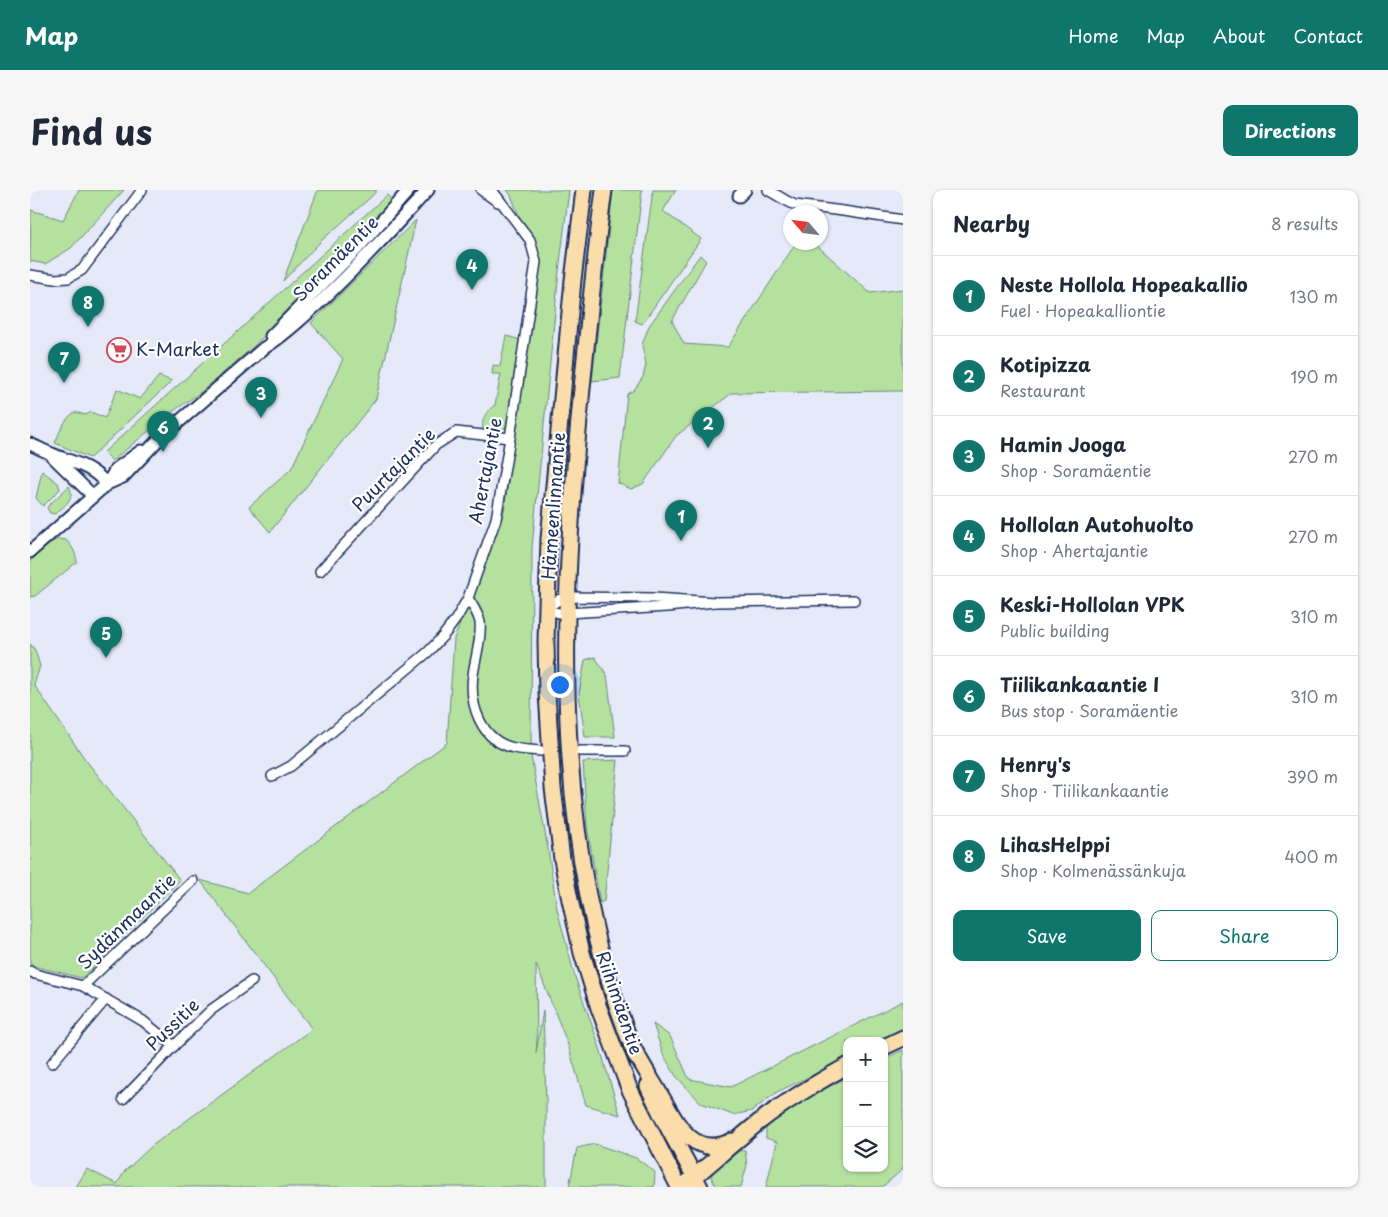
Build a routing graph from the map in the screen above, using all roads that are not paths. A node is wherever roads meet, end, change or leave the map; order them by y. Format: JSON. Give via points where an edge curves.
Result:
{"nodes":[{"id":1,"x":142,"y":190,"type":"edge"},
{"id":2,"x":409,"y":190,"type":"edge"},
{"id":3,"x":428,"y":190,"type":"edge"},
{"id":4,"x":481,"y":190,"type":"edge"},
{"id":5,"x":492,"y":190,"type":"edge"},
{"id":6,"x":584,"y":190,"type":"edge"},
{"id":7,"x":604,"y":190,"type":"edge"},
{"id":8,"x":768,"y":190,"type":"edge"},
{"id":9,"x":508,"y":210,"type":"junction"},
{"id":10,"x":903,"y":220,"type":"edge"},
{"id":11,"x":30,"y":275,"type":"edge"},
{"id":12,"x":264,"y":348,"type":"junction"},
{"id":13,"x":510,"y":438,"type":"junction"},
{"id":14,"x":30,"y":444,"type":"edge"},
{"id":15,"x":49,"y":453,"type":"junction"},
{"id":16,"x":107,"y":484,"type":"junction"},
{"id":17,"x":93,"y":496,"type":"junction"},
{"id":18,"x":30,"y":552,"type":"edge"},
{"id":19,"x":320,"y":571,"type":"dead end"},
{"id":20,"x":568,"y":597,"type":"junction"},
{"id":21,"x":468,"y":598,"type":"junction"},
{"id":22,"x":854,"y":600,"type":"dead end"},
{"id":23,"x":715,"y":602,"type":"junction"},
{"id":24,"x":547,"y":608,"type":"junction"},
{"id":25,"x":567,"y":613,"type":"junction"},
{"id":26,"x":541,"y":750,"type":"dead end"},
{"id":27,"x":580,"y":751,"type":"dead end"},
{"id":28,"x":625,"y":751,"type":"dead end"},
{"id":29,"x":272,"y":776,"type":"dead end"},
{"id":30,"x":556,"y":821,"type":"joint"},
{"id":31,"x":576,"y":825,"type":"joint"},
{"id":32,"x":193,"y":881,"type":"dead end"},
{"id":33,"x":30,"y":971,"type":"edge"},
{"id":34,"x":252,"y":981,"type":"dead end"},
{"id":35,"x":83,"y":986,"type":"junction"},
{"id":36,"x":106,"y":999,"type":"junction"},
{"id":37,"x":903,"y":1038,"type":"edge"},
{"id":38,"x":888,"y":1045,"type":"edge"},
{"id":39,"x":174,"y":1046,"type":"junction"},
{"id":40,"x":632,"y":1046,"type":"junction"},
{"id":41,"x":52,"y":1063,"type":"dead end"},
{"id":42,"x":843,"y":1068,"type":"edge"},
{"id":43,"x":124,"y":1099,"type":"dead end"},
{"id":44,"x":748,"y":1131,"type":"junction"},
{"id":45,"x":697,"y":1182,"type":"edge"},
{"id":46,"x":680,"y":1187,"type":"edge"}],
"edges":[{"from":1,"to":11,"type":"street","via":[[82,270],[68,278]]},
{"from":2,"to":12,"type":"street","name":"Soramäentie","via":[[356,250],[272,335]]},
{"from":3,"to":12,"type":"street","name":"Soramäentie","via":[[342,282]]},
{"from":4,"to":9,"type":"street","name":"Ahertajantie"},
{"from":5,"to":9,"type":"street","name":"Ahertajantie"},
{"from":6,"to":24,"type":"main road","name":"Hämeenlinnantie","via":[[556,458]]},
{"from":7,"to":20,"type":"main road","name":"Hämeenlinnantie","via":[[574,471]]},
{"from":8,"to":10,"type":"street","via":[[795,205]]},
{"from":9,"to":13,"type":"street","name":"Ahertajantie","via":[[530,240],[536,262]]},
{"from":12,"to":16,"type":"street","name":"Soramäentie","via":[[159,438],[123,477]]},
{"from":13,"to":19,"type":"street","name":"Puurtajantie","via":[[456,432],[436,445]]},
{"from":13,"to":21,"type":"street","name":"Ahertajantie","via":[[496,519]]},
{"from":14,"to":15,"type":"street"},
{"from":15,"to":16,"type":"street","via":[[87,467]]},
{"from":15,"to":17,"type":"street"},
{"from":16,"to":17,"type":"street","name":"Soramäentie"},
{"from":17,"to":18,"type":"street","name":"Soramäentie"},
{"from":20,"to":23,"type":"street"},
{"from":20,"to":24,"type":"street"},
{"from":20,"to":25,"type":"main road","name":"Hämeenlinnantie"},
{"from":21,"to":26,"type":"street","via":[[480,622],[473,678],[476,715],[500,743],[512,748]]},
{"from":21,"to":29,"type":"street","name":"Ahertajantie","via":[[456,619],[428,652],[291,766]]},
{"from":22,"to":23,"type":"street"},
{"from":23,"to":25,"type":"street"},
{"from":24,"to":25,"type":"street"},
{"from":24,"to":30,"type":"main road","name":"Hämeenlinnantie","via":[[547,693]]},
{"from":25,"to":31,"type":"main road","name":"Hämeenlinnantie","via":[[568,706]]},
{"from":27,"to":28,"type":"street"},
{"from":30,"to":46,"type":"main road","name":"Riihimäentie","via":[[582,953],[599,1008],[629,1088]]},
{"from":31,"to":40,"type":"main road","name":"Riihimäentie","via":[[600,950]]},
{"from":32,"to":35,"type":"street","name":"Sydänmaantie"},
{"from":33,"to":35,"type":"street"},
{"from":34,"to":39,"type":"street","name":"Pussitie","via":[[212,1010]]},
{"from":35,"to":36,"type":"street"},
{"from":36,"to":39,"type":"street","via":[[143,1021]]},
{"from":36,"to":41,"type":"street"},
{"from":37,"to":38,"type":"main road"},
{"from":39,"to":43,"type":"street","name":"Pussitie"},
{"from":40,"to":44,"type":"main road","via":[[674,1120],[687,1136],[712,1146],[722,1145]]},
{"from":40,"to":45,"type":"main road","name":"Riihimäentie","via":[[663,1118]]},
{"from":42,"to":44,"type":"main road","via":[[786,1102]]},
{"from":44,"to":45,"type":"main road"},
{"from":45,"to":46,"type":"main road"}]}
